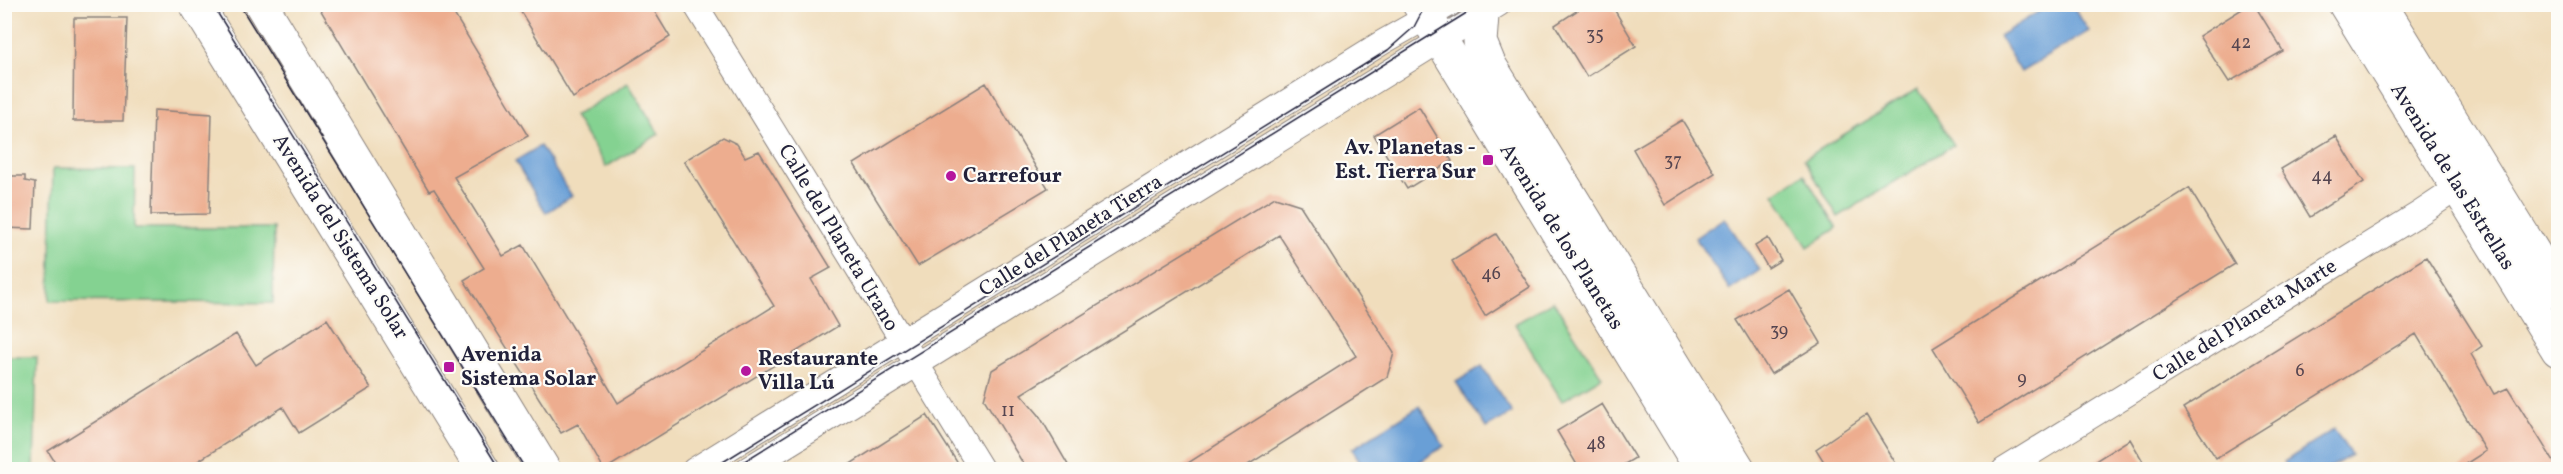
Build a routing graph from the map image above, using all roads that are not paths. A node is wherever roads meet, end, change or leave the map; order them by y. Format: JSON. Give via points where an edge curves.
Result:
{"nodes":[{"id":1,"x":196,"y":4,"type":"edge"},
{"id":2,"x":261,"y":4,"type":"edge"},
{"id":3,"x":695,"y":4,"type":"edge"},
{"id":4,"x":2345,"y":4,"type":"edge"},
{"id":5,"x":2380,"y":4,"type":"edge"},
{"id":6,"x":1490,"y":10,"type":"edge"},
{"id":7,"x":1434,"y":17,"type":"edge"},
{"id":8,"x":2471,"y":178,"type":"junction"},
{"id":9,"x":2559,"y":292,"type":"edge"},
{"id":10,"x":901,"y":342,"type":"junction"},
{"id":11,"x":2559,"y":350,"type":"edge"},
{"id":12,"x":916,"y":365,"type":"junction"},
{"id":13,"x":483,"y":470,"type":"edge"},
{"id":14,"x":544,"y":470,"type":"edge"},
{"id":15,"x":694,"y":470,"type":"edge"},
{"id":16,"x":746,"y":470,"type":"edge"},
{"id":17,"x":982,"y":470,"type":"edge"},
{"id":18,"x":1702,"y":470,"type":"edge"},
{"id":19,"x":1739,"y":470,"type":"edge"},
{"id":20,"x":2004,"y":470,"type":"edge"}],
"edges":[{"from":1,"to":13,"type":"street","name":"Avenida del Sistema Solar"},
{"from":2,"to":14,"type":"street"},
{"from":3,"to":10,"type":"street","name":"Calle del Planeta Urano"},
{"from":4,"to":8,"type":"street","name":"Avenida de las Estrellas"},
{"from":5,"to":8,"type":"street","name":"Avenida de las Estrellas"},
{"from":6,"to":7,"type":"street","name":"Calle del Planeta Tierra"},
{"from":6,"to":19,"type":"street","name":"Avenida de los Planetas","via":[[1480,42],[1489,64]]},
{"from":7,"to":10,"type":"street","name":"Calle del Planeta Tierra","via":[[1383,42]]},
{"from":7,"to":12,"type":"street","name":"Calle del Planeta Tierra"},
{"from":7,"to":18,"type":"street","name":"Avenida de los Planetas"},
{"from":8,"to":9,"type":"street","name":"Avenida de las Estrellas"},
{"from":8,"to":11,"type":"street","name":"Avenida de las Estrellas"},
{"from":8,"to":20,"type":"street","name":"Calle del Planeta Marte"},
{"from":10,"to":12,"type":"street","name":"Calle del Planeta Urano"},
{"from":10,"to":15,"type":"street","name":"Calle del Planeta Tierra"},
{"from":12,"to":16,"type":"street","name":"Calle del Planeta Tierra"},
{"from":12,"to":17,"type":"street","name":"Calle del Planeta Urano"}]}
